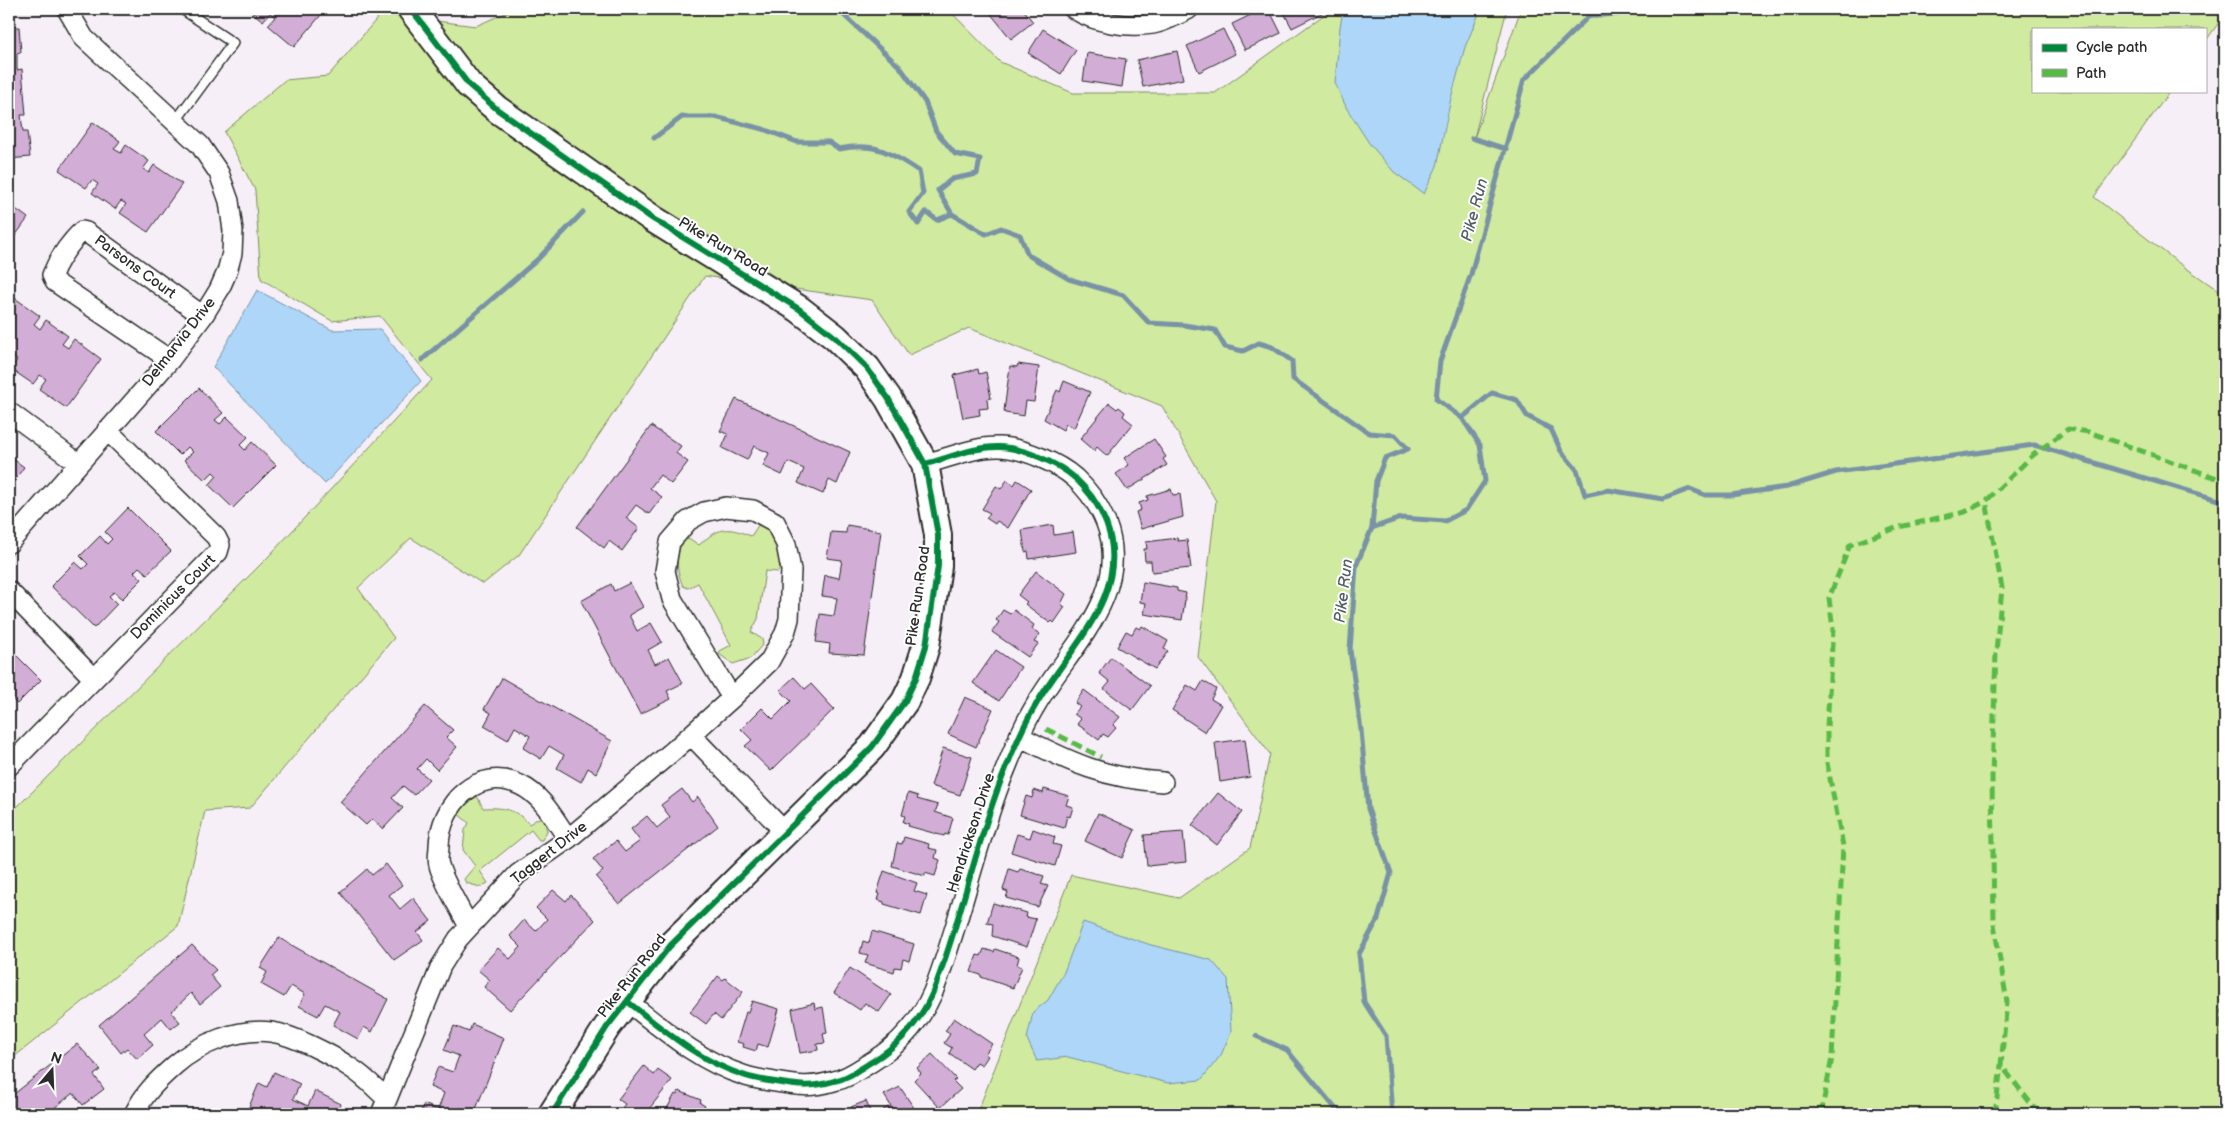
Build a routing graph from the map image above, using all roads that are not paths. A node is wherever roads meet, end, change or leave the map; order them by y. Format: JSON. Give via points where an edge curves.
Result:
{"nodes":[{"id":1,"x":66,"y":9,"type":"edge"},
{"id":2,"x":182,"y":9,"type":"edge"},
{"id":3,"x":411,"y":9,"type":"edge"},
{"id":4,"x":1074,"y":9,"type":"edge"},
{"id":5,"x":1189,"y":9,"type":"edge"},
{"id":6,"x":175,"y":122,"type":"junction"},
{"id":7,"x":203,"y":316,"type":"junction"},
{"id":8,"x":170,"y":360,"type":"junction"},
{"id":9,"x":9,"y":412,"type":"edge"},
{"id":10,"x":107,"y":430,"type":"junction"},
{"id":11,"x":78,"y":463,"type":"junction"},
{"id":12,"x":925,"y":464,"type":"junction"},
{"id":13,"x":9,"y":543,"type":"edge"},
{"id":14,"x":9,"y":591,"type":"edge"},
{"id":15,"x":93,"y":678,"type":"junction"},
{"id":16,"x":732,"y":698,"type":"junction"},
{"id":17,"x":691,"y":736,"type":"junction"},
{"id":18,"x":1019,"y":736,"type":"junction"},
{"id":19,"x":9,"y":766,"type":"edge"},
{"id":20,"x":1163,"y":782,"type":"dead end"},
{"id":21,"x":785,"y":832,"type":"junction"},
{"id":22,"x":568,"y":839,"type":"junction"},
{"id":23,"x":469,"y":927,"type":"junction"},
{"id":24,"x":628,"y":1002,"type":"junction"},
{"id":25,"x":384,"y":1106,"type":"edge"},
{"id":26,"x":134,"y":1114,"type":"edge"},
{"id":27,"x":552,"y":1114,"type":"edge"}],
"edges":[{"from":1,"to":6,"type":"street","name":"Delmarvia Drive","via":[[84,38]]},
{"from":2,"to":6,"type":"lane","via":[[233,43]]},
{"from":3,"to":12,"type":"street","name":"Pike Run Road","via":[[470,85],[498,110],[653,219],[799,308],[835,337],[888,398]]},
{"from":4,"to":5,"type":"street","via":[[1102,22],[1130,25],[1154,24]]},
{"from":6,"to":7,"type":"street","name":"Delmarvia Drive","via":[[200,145],[219,173],[229,201],[232,253],[219,290]]},
{"from":7,"to":8,"type":"street","name":"Delmarvia Drive"},
{"from":7,"to":8,"type":"street","name":"Parsons Court","via":[[86,232],[82,231],[77,236],[54,268],[55,282]]},
{"from":8,"to":10,"type":"street","name":"Delmarvia Drive"},
{"from":9,"to":11,"type":"street"},
{"from":10,"to":11,"type":"street","name":"Delmarvia Drive"},
{"from":10,"to":15,"type":"street","name":"Dominicus Court","via":[[216,537],[220,545],[218,552]]},
{"from":11,"to":13,"type":"street","name":"Delmarvia Drive"},
{"from":12,"to":18,"type":"street","name":"Hendrickson Drive","via":[[1001,447],[1041,458],[1070,474],[1086,489],[1100,508],[1111,537],[1112,570],[1101,605]]},
{"from":12,"to":21,"type":"street","name":"Pike Run Road","via":[[938,536],[938,566],[926,646],[916,678],[872,747]]},
{"from":14,"to":15,"type":"street"},
{"from":15,"to":19,"type":"street","name":"Dominicus Court"},
{"from":16,"to":16,"type":"street","name":"Taggert Drive","via":[[672,599],[665,571],[670,542],[688,520],[726,507],[753,510],[775,522],[786,544],[791,570],[789,619],[785,633],[769,662]]},
{"from":16,"to":17,"type":"street","name":"Taggert Drive"},
{"from":17,"to":21,"type":"street"},
{"from":17,"to":22,"type":"street","name":"Taggert Drive"},
{"from":18,"to":20,"type":"street","via":[[1070,762],[1108,775]]},
{"from":18,"to":24,"type":"street","name":"Hendrickson Drive","via":[[998,788],[932,993],[915,1025],[892,1049],[851,1075],[802,1087],[746,1077],[726,1069],[686,1047]]},
{"from":21,"to":24,"type":"street","name":"Pike Run Road","via":[[670,946]]},
{"from":22,"to":23,"type":"street","name":"Taggert Drive","via":[[518,874]]},
{"from":22,"to":23,"type":"street","via":[[540,800],[523,786],[500,780],[480,781],[465,791],[454,801],[443,822],[438,864]]},
{"from":23,"to":25,"type":"street","name":"Taggert Drive","via":[[441,966]]},
{"from":24,"to":27,"type":"street","name":"Pike Run Road","via":[[607,1027]]},
{"from":25,"to":26,"type":"street","name":"Taggert Drive","via":[[352,1069],[317,1049],[273,1032],[253,1031],[227,1036],[183,1058],[150,1086]]}]}
